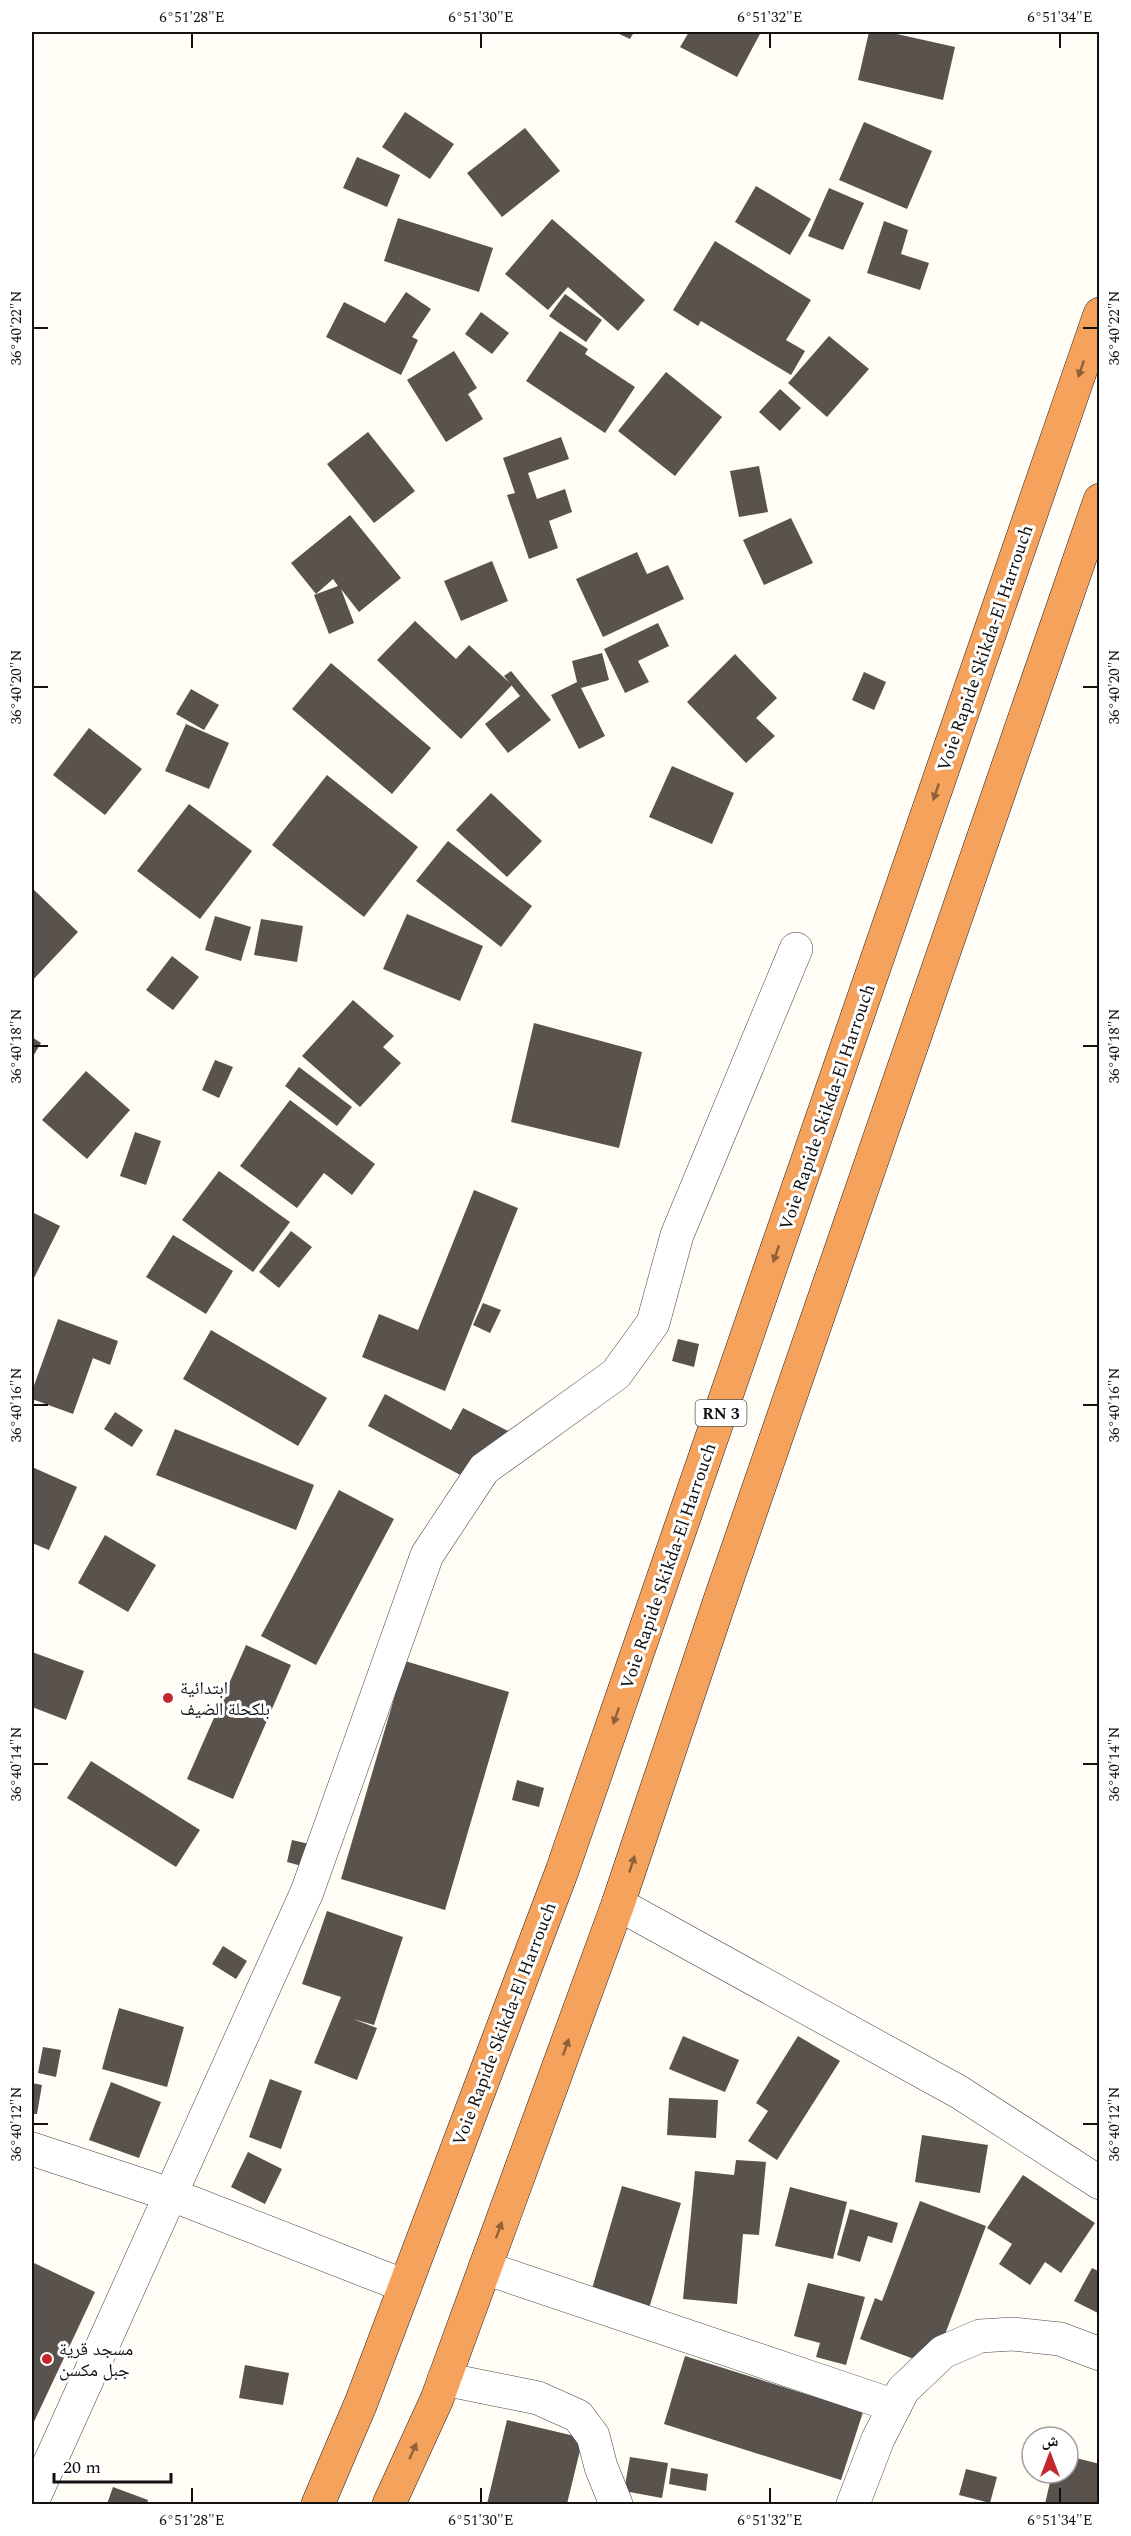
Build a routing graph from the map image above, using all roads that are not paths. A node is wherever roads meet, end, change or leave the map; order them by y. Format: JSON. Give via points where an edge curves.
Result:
{"nodes":[{"id":1,"x":1100,"y":314,"type":"edge"},
{"id":2,"x":1100,"y":500,"type":"edge"},
{"id":3,"x":796,"y":949,"type":"dead end"},
{"id":4,"x":618,"y":1904,"type":"junction"},
{"id":5,"x":32,"y":2149,"type":"edge"},
{"id":6,"x":1100,"y":2183,"type":"edge"},
{"id":7,"x":172,"y":2195,"type":"junction"},
{"id":8,"x":485,"y":2268,"type":"junction"},
{"id":9,"x":405,"y":2286,"type":"junction"},
{"id":10,"x":1100,"y":2354,"type":"edge"},
{"id":11,"x":444,"y":2379,"type":"junction"},
{"id":12,"x":895,"y":2406,"type":"junction"},
{"id":13,"x":32,"y":2502,"type":"edge"},
{"id":14,"x":318,"y":2505,"type":"edge"},
{"id":15,"x":389,"y":2505,"type":"edge"},
{"id":16,"x":616,"y":2505,"type":"edge"},
{"id":17,"x":854,"y":2505,"type":"edge"}],
"edges":[{"from":1,"to":9,"type":"highway","name":"Voie Rapide Skikda-El Harrouch","number":"RN 3","one_way":true,"via":[[562,1871]]},
{"from":4,"to":2,"type":"highway","one_way":true},
{"from":3,"to":7,"type":"street","via":[[677,1235],[653,1323],[616,1374],[484,1469],[427,1555],[308,1892]]},
{"from":4,"to":6,"type":"street","via":[[959,2092]]},
{"from":8,"to":4,"type":"highway","one_way":true},
{"from":5,"to":7,"type":"street"},
{"from":7,"to":9,"type":"street"},
{"from":7,"to":13,"type":"street"},
{"from":8,"to":11,"type":"highway"},
{"from":8,"to":12,"type":"street"},
{"from":9,"to":14,"type":"highway","name":"Voie Rapide Skikda-El Harrouch","number":"RN 3"},
{"from":10,"to":12,"type":"street","via":[[1060,2339],[1013,2334],[980,2336],[943,2352],[903,2390]]},
{"from":15,"to":11,"type":"highway","one_way":true},
{"from":11,"to":16,"type":"street","via":[[538,2398],[578,2416],[593,2436]]},
{"from":12,"to":17,"type":"street","via":[[878,2439]]}]}
